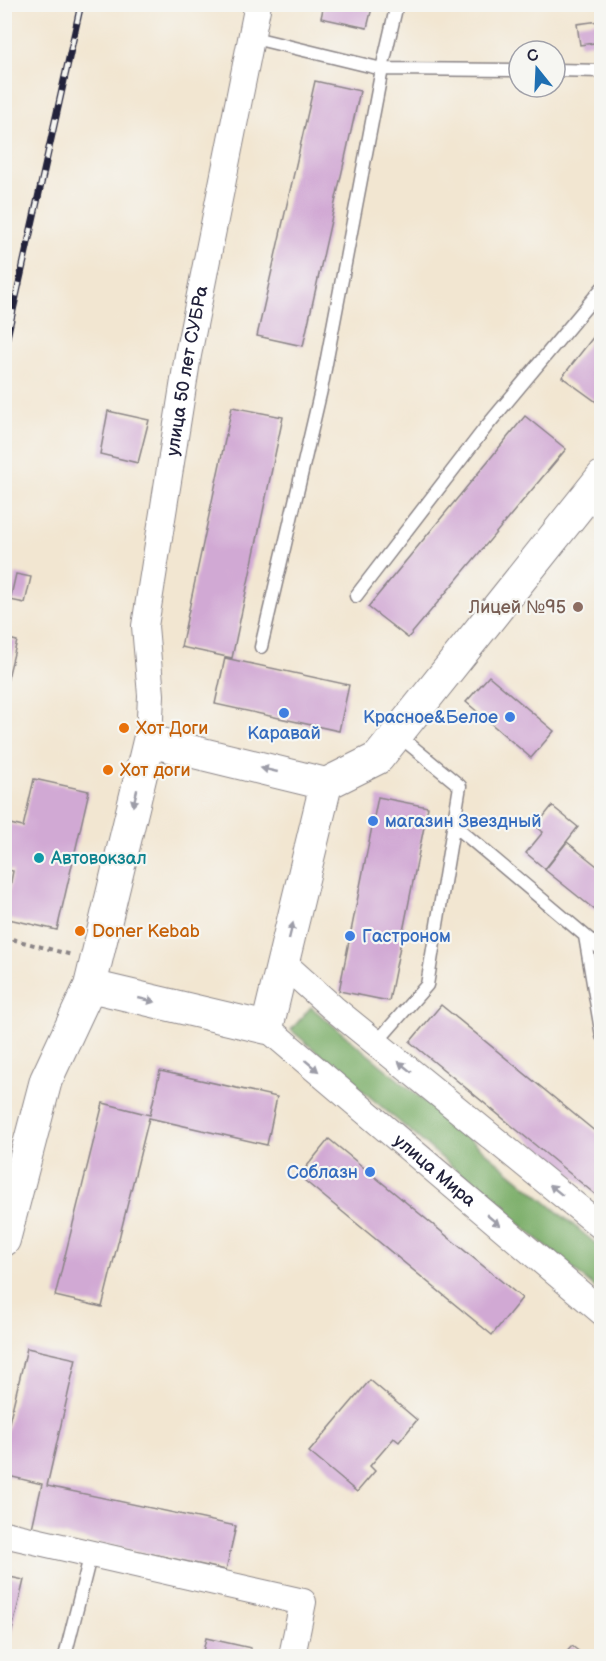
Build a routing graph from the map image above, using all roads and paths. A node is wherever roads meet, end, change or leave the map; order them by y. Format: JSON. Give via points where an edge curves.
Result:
{"nodes":[{"id":1,"x":258,"y":4,"type":"edge"},
{"id":2,"x":397,"y":4,"type":"edge"},
{"id":3,"x":250,"y":37,"type":"junction"},
{"id":4,"x":382,"y":69,"type":"junction"},
{"id":5,"x":507,"y":70,"type":"edge"},
{"id":6,"x":567,"y":70,"type":"edge"},
{"id":7,"x":602,"y":71,"type":"edge"},
{"id":8,"x":602,"y":288,"type":"edge"},
{"id":9,"x":602,"y":477,"type":"edge"},
{"id":10,"x":356,"y":596,"type":"dead end"},
{"id":11,"x":261,"y":647,"type":"dead end"},
{"id":12,"x":397,"y":734,"type":"junction"},
{"id":13,"x":148,"y":741,"type":"junction"},
{"id":14,"x":326,"y":784,"type":"junction"},
{"id":15,"x":454,"y":825,"type":"junction"},
{"id":16,"x":585,"y":936,"type":"junction"},
{"id":17,"x":4,"y":937,"type":"edge"},
{"id":18,"x":602,"y":950,"type":"edge"},
{"id":19,"x":283,"y":963,"type":"junction"},
{"id":20,"x":93,"y":974,"type":"junction"},
{"id":21,"x":267,"y":1028,"type":"junction"},
{"id":22,"x":602,"y":1036,"type":"edge"},
{"id":23,"x":376,"y":1043,"type":"junction"},
{"id":24,"x":602,"y":1227,"type":"edge"},
{"id":25,"x":4,"y":1240,"type":"edge"},
{"id":26,"x":602,"y":1312,"type":"edge"},
{"id":27,"x":4,"y":1534,"type":"edge"},
{"id":28,"x":91,"y":1553,"type":"junction"},
{"id":29,"x":65,"y":1656,"type":"edge"},
{"id":30,"x":292,"y":1656,"type":"edge"}],
"edges":[{"from":1,"to":3,"type":"street","name":"улица 50 лет СУБРа"},
{"from":2,"to":4,"type":"lane"},
{"from":3,"to":4,"type":"lane"},
{"from":3,"to":13,"type":"street","name":"улица 50 лет СУБРа","via":[[188,355],[145,626],[151,695]]},
{"from":4,"to":5,"type":"lane"},
{"from":4,"to":11,"type":"lane","via":[[321,390]]},
{"from":6,"to":7,"type":"lane"},
{"from":8,"to":10,"type":"lane","via":[[486,427]]},
{"from":9,"to":12,"type":"street"},
{"from":12,"to":14,"type":"street","via":[[378,758]]},
{"from":12,"to":15,"type":"lane","via":[[460,786]]},
{"from":14,"to":13,"type":"street","one_way":true},
{"from":13,"to":20,"type":"street","one_way":true},
{"from":19,"to":14,"type":"street","one_way":true},
{"from":15,"to":16,"type":"lane"},
{"from":15,"to":23,"type":"lane","via":[[427,985]]},
{"from":16,"to":18,"type":"lane"},
{"from":16,"to":22,"type":"lane"},
{"from":17,"to":20,"type":"path"},
{"from":19,"to":21,"type":"street"},
{"from":19,"to":23,"type":"street"},
{"from":20,"to":21,"type":"street","one_way":true},
{"from":20,"to":25,"type":"street","via":[[46,1080]]},
{"from":21,"to":26,"type":"street","name":"улица Мира","one_way":true},
{"from":24,"to":23,"type":"street","one_way":true},
{"from":27,"to":28,"type":"street"},
{"from":28,"to":29,"type":"lane"},
{"from":28,"to":30,"type":"street","via":[[303,1602]]}]}
